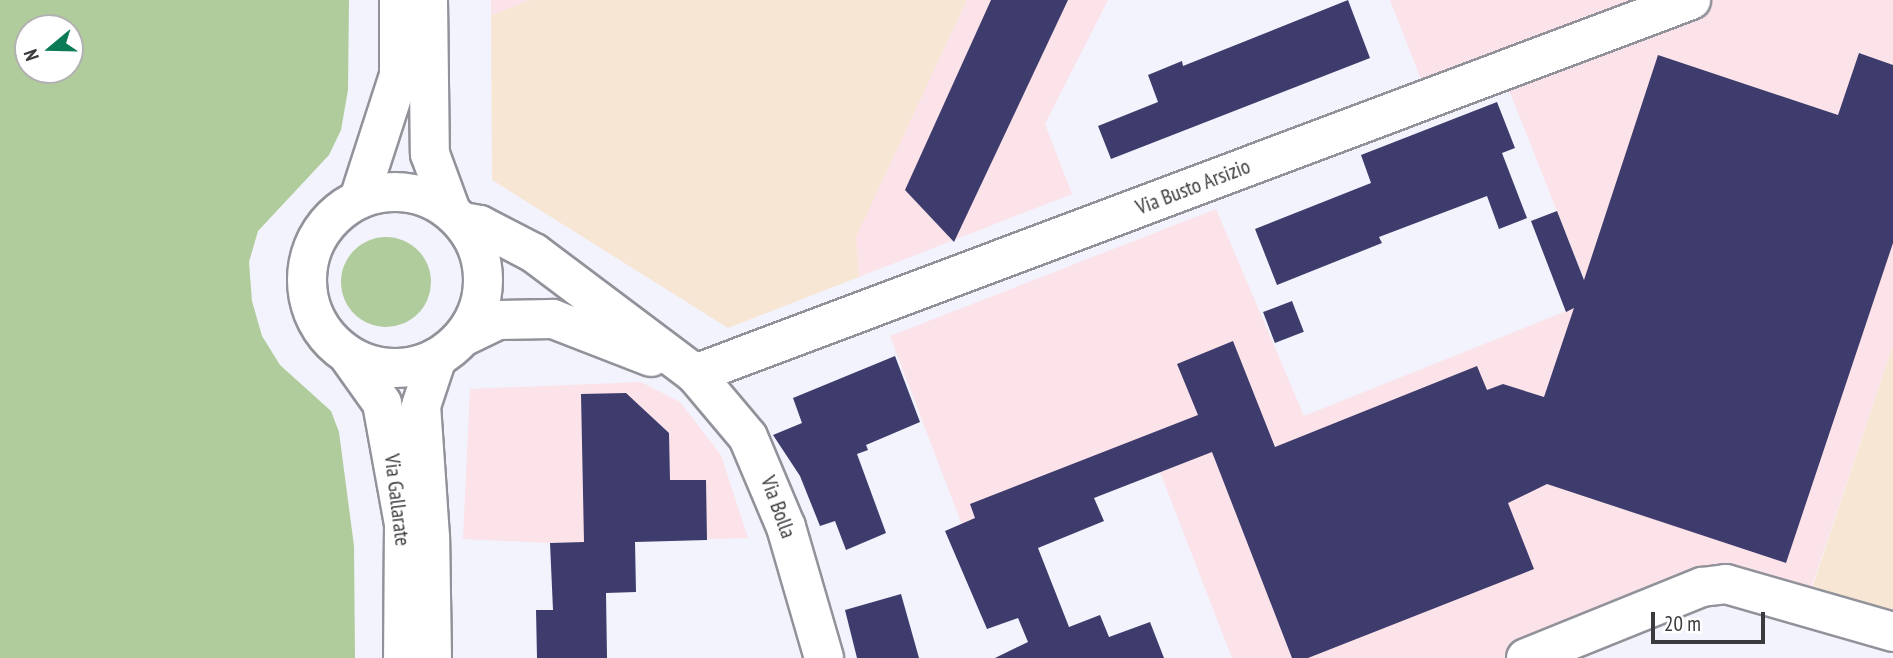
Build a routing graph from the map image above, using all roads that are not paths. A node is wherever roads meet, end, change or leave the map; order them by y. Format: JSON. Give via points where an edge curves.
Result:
{"nodes":[{"id":1,"x":399,"y":0,"type":"edge"},
{"id":2,"x":428,"y":0,"type":"edge"},
{"id":3,"x":1691,"y":0,"type":"edge"},
{"id":4,"x":359,"y":199,"type":"junction"},
{"id":5,"x":457,"y":217,"type":"junction"},
{"id":6,"x":450,"y":348,"type":"junction"},
{"id":7,"x":347,"y":354,"type":"junction"},
{"id":8,"x":695,"y":374,"type":"junction"},
{"id":9,"x":1893,"y":632,"type":"edge"},
{"id":10,"x":403,"y":658,"type":"edge"},
{"id":11,"x":432,"y":658,"type":"edge"},
{"id":12,"x":824,"y":658,"type":"edge"},
{"id":13,"x":1526,"y":658,"type":"edge"}],
"edges":[{"from":1,"to":4,"type":"street","via":[[399,75]]},
{"from":2,"to":5,"type":"street","name":"Via Gallarate","via":[[430,154]]},
{"from":3,"to":8,"type":"street","name":"Via Busto Arsizio"},
{"from":4,"to":5,"type":"street","name":"Via Gallarate","via":[[407,192]]},
{"from":4,"to":7,"type":"street","name":"Via Gallarate","via":[[323,229],[307,273],[316,319]]},
{"from":5,"to":6,"type":"street","name":"Via Gallarate","via":[[478,248],[484,278],[480,307]]},
{"from":5,"to":8,"type":"street","name":"Via Bolla","via":[[534,253]]},
{"from":6,"to":7,"type":"street","via":[[392,369]]},
{"from":6,"to":8,"type":"street","name":"Via Bolla","via":[[498,320],[553,319]]},
{"from":6,"to":11,"type":"street","name":"Via Gallarate","via":[[421,405]]},
{"from":7,"to":10,"type":"street","name":"Via Gallarate","via":[[383,403],[404,524]]},
{"from":8,"to":12,"type":"street","name":"Via Bolla","via":[[748,437],[762,463]]},
{"from":9,"to":13,"type":"street","via":[[1726,584],[1702,587]]}]}
